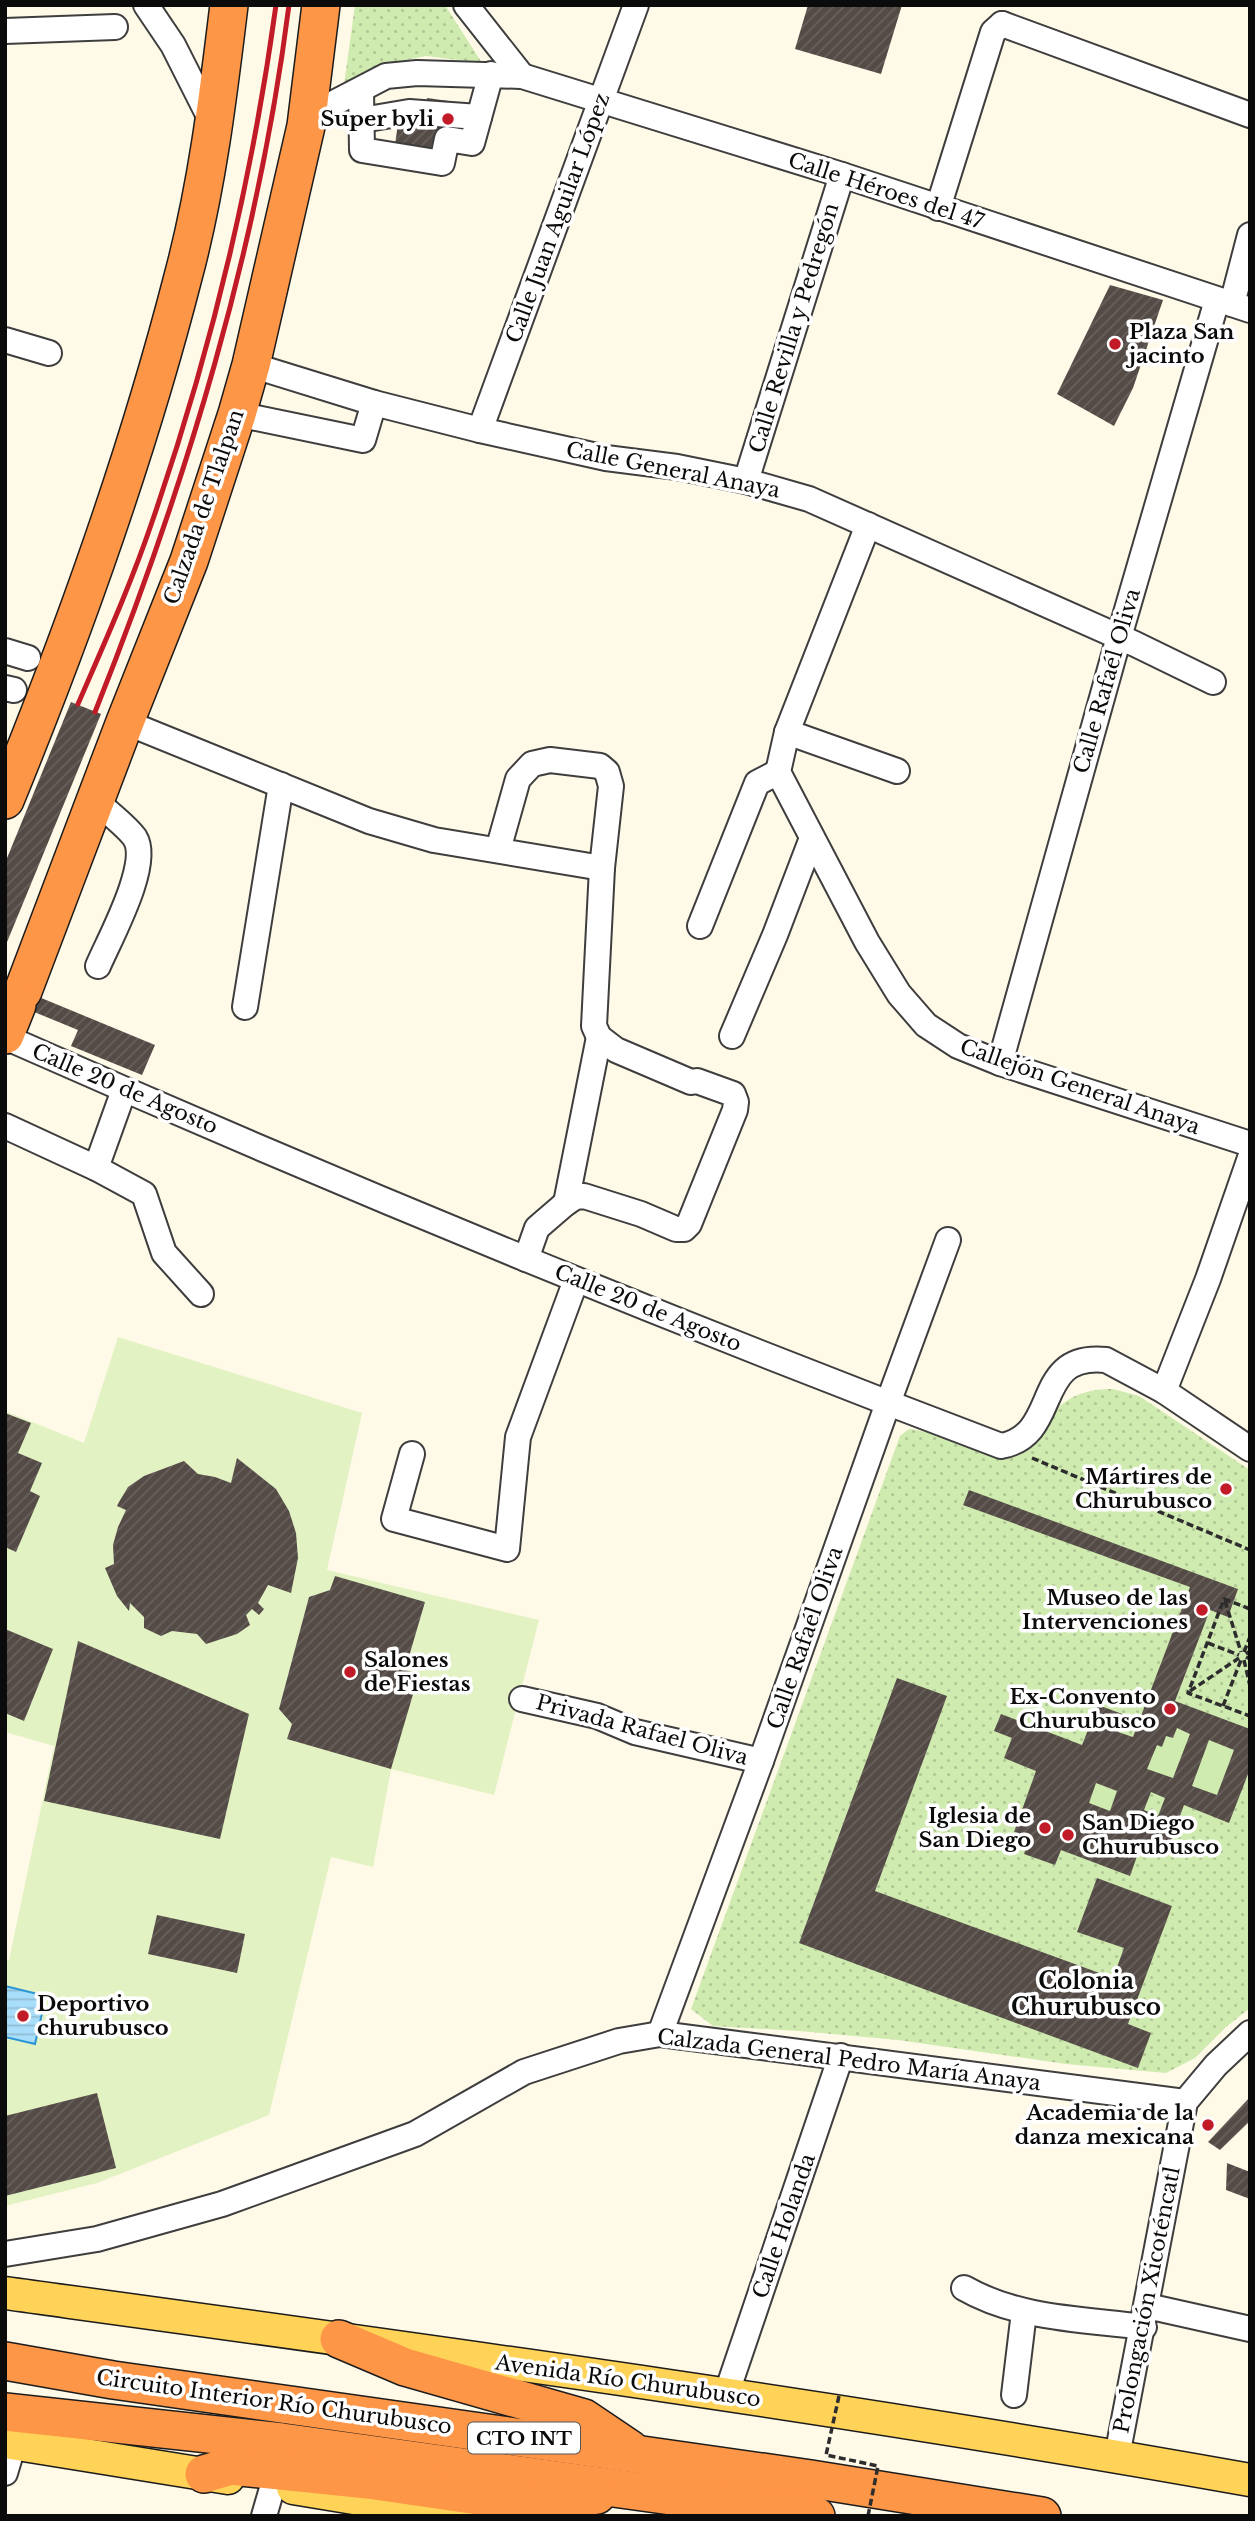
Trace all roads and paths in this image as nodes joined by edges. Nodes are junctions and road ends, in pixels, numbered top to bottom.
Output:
1 (146, 5) edge
2 (229, 5) edge
3 (321, 5) edge
4 (466, 5) edge
5 (636, 5) edge
6 (1003, 15) edge
7 (115, 27) dead end
8 (5, 31) edge
9 (414, 73) junction
10 (491, 74) junction
11 (522, 76) junction
12 (361, 90) junction
13 (601, 101) junction
14 (409, 112) junction
15 (1250, 115) edge
16 (479, 117) junction
17 (362, 120) junction
18 (306, 126) junction
19 (214, 127) junction
20 (842, 175) junction
21 (938, 208) junction
22 (1250, 235) edge
23 (1233, 305) edge
24 (5, 340) edge
25 (49, 354) dead end
26 (251, 365) junction
27 (374, 403) junction
28 (237, 414) junction
29 (480, 430) junction
30 (746, 481) junction
31 (868, 525) junction
32 (1119, 637) junction
33 (1213, 682) dead end
34 (125, 722) junction
35 (787, 732) junction
36 (897, 771) dead end
37 (778, 772) junction
38 (281, 785) junction
39 (5, 800) edge
40 (95, 800) junction
41 (812, 838) junction
42 (498, 850) junction
43 (602, 868) junction
44 (700, 926) dead end
45 (98, 966) dead end
46 (245, 1007) dead end
47 (13, 1017) edge
48 (732, 1036) dead end
49 (599, 1037) junction
50 (1000, 1063) junction
51 (124, 1090) junction
52 (5, 1126) edge
53 (1249, 1158) edge
54 (96, 1168) junction
55 (566, 1203) junction
56 (948, 1240) dead end
57 (526, 1259) junction
58 (576, 1280) junction
59 (201, 1294) dead end
60 (1164, 1391) junction
61 (888, 1403) junction
62 (1001, 1446) junction
63 (1250, 1449) edge
64 (412, 1454) dead end
65 (1250, 1550) edge
66 (1224, 1599) junction
67 (1250, 1609) edge
68 (1250, 1637) edge
69 (1208, 1643) junction
70 (1244, 1656) edge
71 (1250, 1686) edge
72 (1188, 1693) junction
73 (522, 1699) dead end
74 (1223, 1706) junction
75 (1250, 1716) edge
76 (761, 1761) junction
77 (1250, 2033) edge
78 (660, 2035) junction
79 (841, 2056) junction
80 (1185, 2102) junction
81 (5, 2254) edge
82 (964, 2288) dead end
83 (5, 2294) edge
84 (1024, 2312) junction
85 (1146, 2317) junction
86 (1250, 2329) edge
87 (339, 2339) junction
88 (5, 2361) edge
89 (726, 2395) junction
90 (1014, 2395) dead end
91 (839, 2396) dead end
92 (7, 2442) edge
93 (636, 2454) junction
94 (1117, 2456) junction
95 (204, 2474) junction
96 (1250, 2480) edge
97 (273, 2485) junction
98 (629, 2489) junction
99 (264, 2516) edge
100 (463, 2516) edge
101 (816, 2516) edge
102 (868, 2516) edge
103 (1042, 2516) edge

1 - 19 street
2 - 19 highway
3 - 18 highway, Calzada de Tlalpan
4 - 11 street
5 - 13 street, Calle Juan Aguilar López
6 - 15 street
6 - 21 street
7 - 8 street
9 - 10 street, Calle Héroes del 47
9 - 12 street, Calle Héroes del 47
9 - 14 street
10 - 11 street, Calle Héroes del 47
10 - 16 street
11 - 13 street, Calle Héroes del 47
12 - 17 street
12 - 18 street, Calle Héroes del 47
13 - 20 street, Calle Héroes del 47
13 - 29 street, Calle Juan Aguilar López
14 - 16 street
14 - 17 street
16 - 17 street
18 - 26 highway, Calzada de Tlalpan
19 - 39 highway
20 - 21 street, Calle Héroes del 47
20 - 30 street, Calle Revilla y Pedregón
21 - 23 street, Calle Héroes del 47
22 - 23 street, Calle Rafaél Oliva
23 - 32 street, Calle Rafaél Oliva
24 - 25 street
26 - 27 street, Calle General Anaya
26 - 28 highway, Calzada de Tlalpan
27 - 28 street
27 - 29 street, Calle General Anaya
28 - 34 highway, Calzada de Tlalpan
29 - 30 street, Calle General Anaya
30 - 31 street, Calle General Anaya
31 - 32 street, Calle General Anaya
31 - 35 street
32 - 33 street, Calle General Anaya
32 - 50 street, Calle Rafaél Oliva
34 - 38 street
34 - 40 highway, Calzada de Tlalpan
35 - 36 street
35 - 37 street
37 - 41 street, Callejón General Anaya
37 - 44 street
38 - 42 street
38 - 46 street
40 - 45 street
40 - 47 highway, Calzada de Tlalpan
41 - 48 street
41 - 50 street, Callejón General Anaya
42 - 43 street
42 - 43 street
43 - 49 street
47 - 51 street, Calle 20 de Agosto
49 - 55 street
49 - 55 street
50 - 53 street, Callejón General Anaya
51 - 54 street
51 - 57 street, Calle 20 de Agosto
52 - 54 street
53 - 60 street
54 - 59 street
55 - 57 street
56 - 61 street, Calle Rafaél Oliva
57 - 58 street, Calle 20 de Agosto
58 - 61 street, Calle 20 de Agosto
58 - 64 street
60 - 62 street
60 - 63 street
61 - 62 street, Calle 20 de Agosto
61 - 76 street, Calle Rafaél Oliva
62 - 65 path
66 - 67 path
66 - 69 path
66 - 70 path
68 - 70 path
69 - 70 path
69 - 72 path
70 - 71 path
70 - 72 path
70 - 74 path
72 - 74 path
73 - 76 street, Privada Rafael Oliva
74 - 75 path
76 - 78 street, Calle Rafaél Oliva
77 - 80 street
78 - 79 street, Calzada General Pedro María Anaya
78 - 81 street, Calzada General Pedro María Anaya
79 - 80 street, Calzada General Pedro María Anaya
79 - 89 street, Calle Holanda
80 - 85 street, Prolongación Xicoténcatl
82 - 84 street
83 - 87 main road, Avenida Río Churubusco
84 - 85 street
84 - 90 street
85 - 86 street
85 - 94 street, Prolongación Xicoténcatl
87 - 89 main road, Avenida Río Churubusco
87 - 93 highway
88 - 93 highway, Circuito Interior Río Churubusco / CTO INT
89 - 94 main road, Avenida Río Churubusco
91 - 102 path, bridge
92 - 95 main road, CTO INT
92 - 98 highway, Circuito Interior Río Churubusco / CTO INT
93 - 103 highway, Circuito Interior Río Churubusco / CTO INT
94 - 96 main road, Avenida Río Churubusco
95 - 97 main road, CTO INT
95 - 98 highway
97 - 99 street
97 - 100 main road, CTO INT
98 - 101 highway, Circuito Interior Río Churubusco / CTO INT

